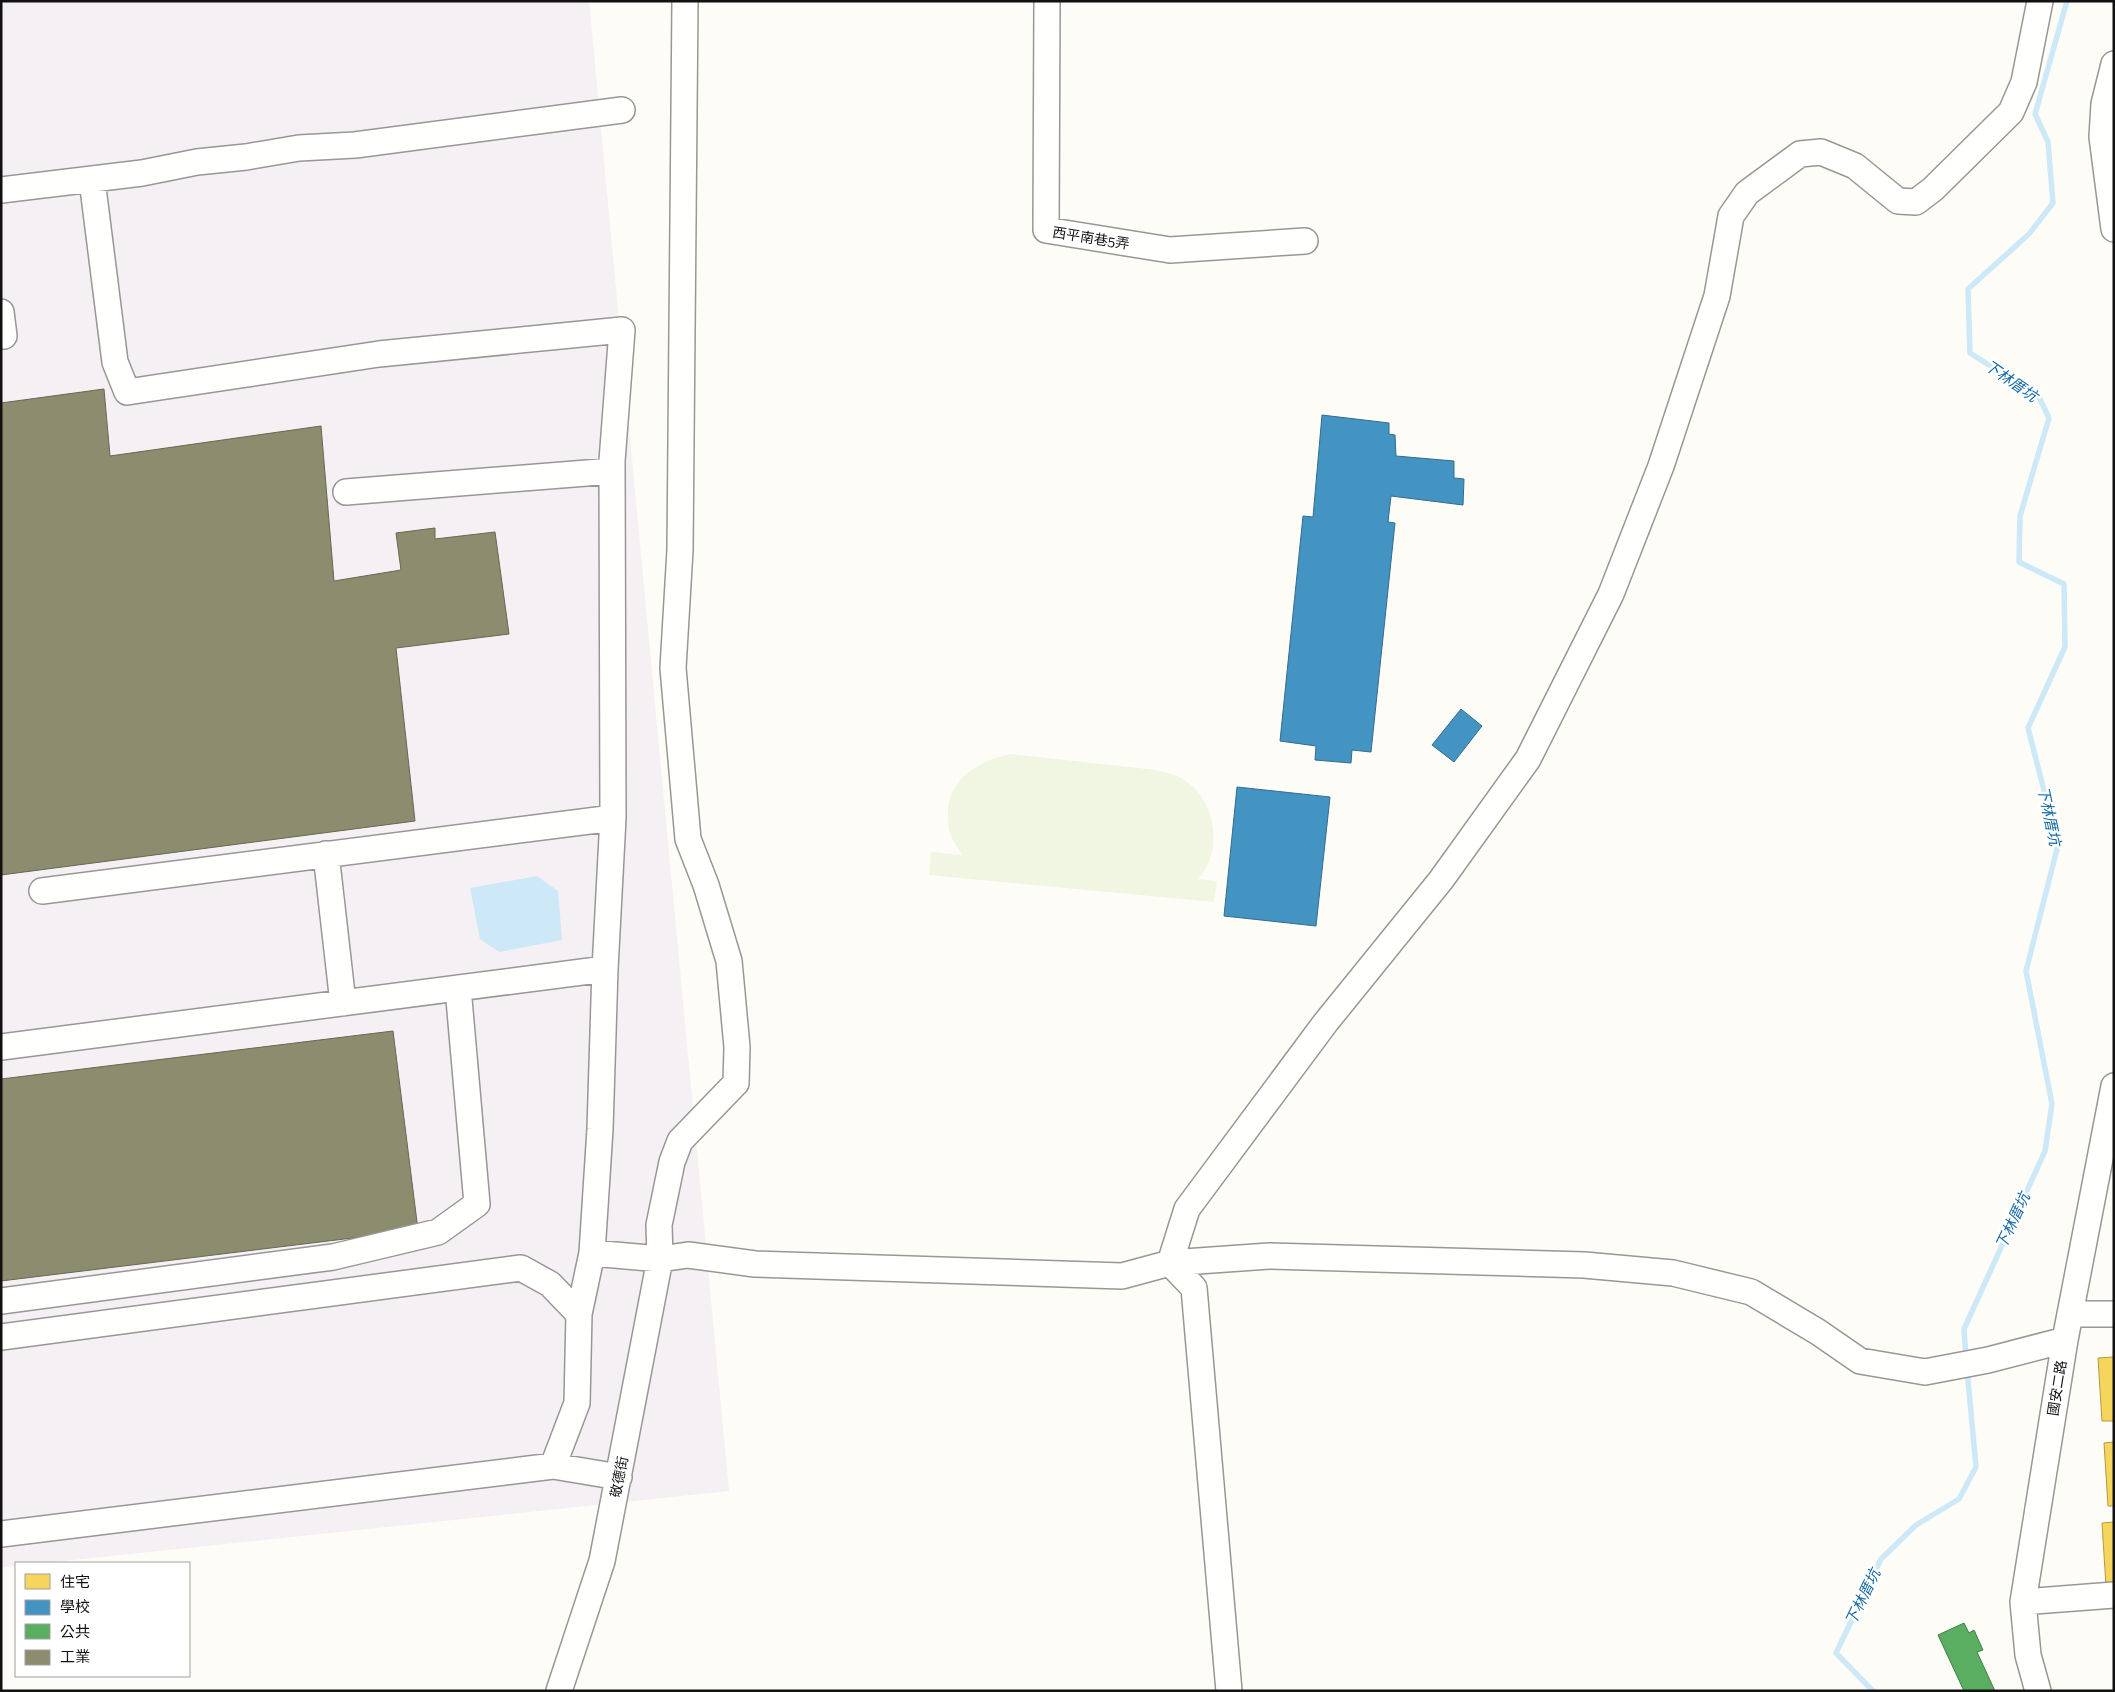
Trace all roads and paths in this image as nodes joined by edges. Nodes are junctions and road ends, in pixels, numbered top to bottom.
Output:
1 (685, 1) edge
2 (1047, 1) edge
3 (2040, 1) edge
4 (2114, 64) edge
5 (622, 110) dead end
6 (92, 180) junction
7 (1, 190) edge
8 (2114, 229) edge
9 (1305, 241) dead end
10 (612, 471) junction
11 (346, 492) dead end
12 (613, 818) junction
13 (326, 854) junction
14 (42, 891) dead end
15 (605, 969) junction
16 (458, 988) junction
17 (343, 1003) junction
18 (1, 1047) edge
19 (2113, 1092) edge
20 (592, 1253) junction
21 (660, 1259) junction
22 (1170, 1263) junction
23 (1, 1301) edge
24 (579, 1314) junction
25 (2070, 1314) junction
26 (2114, 1314) edge
27 (1, 1337) edge
28 (2065, 1340) junction
29 (553, 1466) junction
30 (619, 1477) junction
31 (1, 1534) edge
32 (2114, 1595) edge
33 (2023, 1602) junction
34 (559, 1691) edge
35 (1229, 1691) edge
36 (2038, 1691) edge

1 - 21 street, 敬德街
2 - 9 street, 西平南巷5弄
3 - 22 street
4 - 8 street
5 - 6 street
6 - 7 street
6 - 10 street
10 - 11 street
10 - 12 street
12 - 13 street
12 - 15 street
13 - 14 street
13 - 17 street
15 - 16 street
15 - 20 street
16 - 17 street
16 - 23 street
17 - 18 street
19 - 25 street, 國安二路
20 - 21 street
20 - 24 street
21 - 22 street
21 - 30 street, 敬德街
22 - 28 street
22 - 35 street
24 - 27 street
24 - 29 street
25 - 26 street
25 - 28 street, 國安二路
28 - 33 street, 國安二路
29 - 30 street
29 - 31 street
30 - 34 street, 敬德街
32 - 33 street
33 - 36 street, 國安二路

